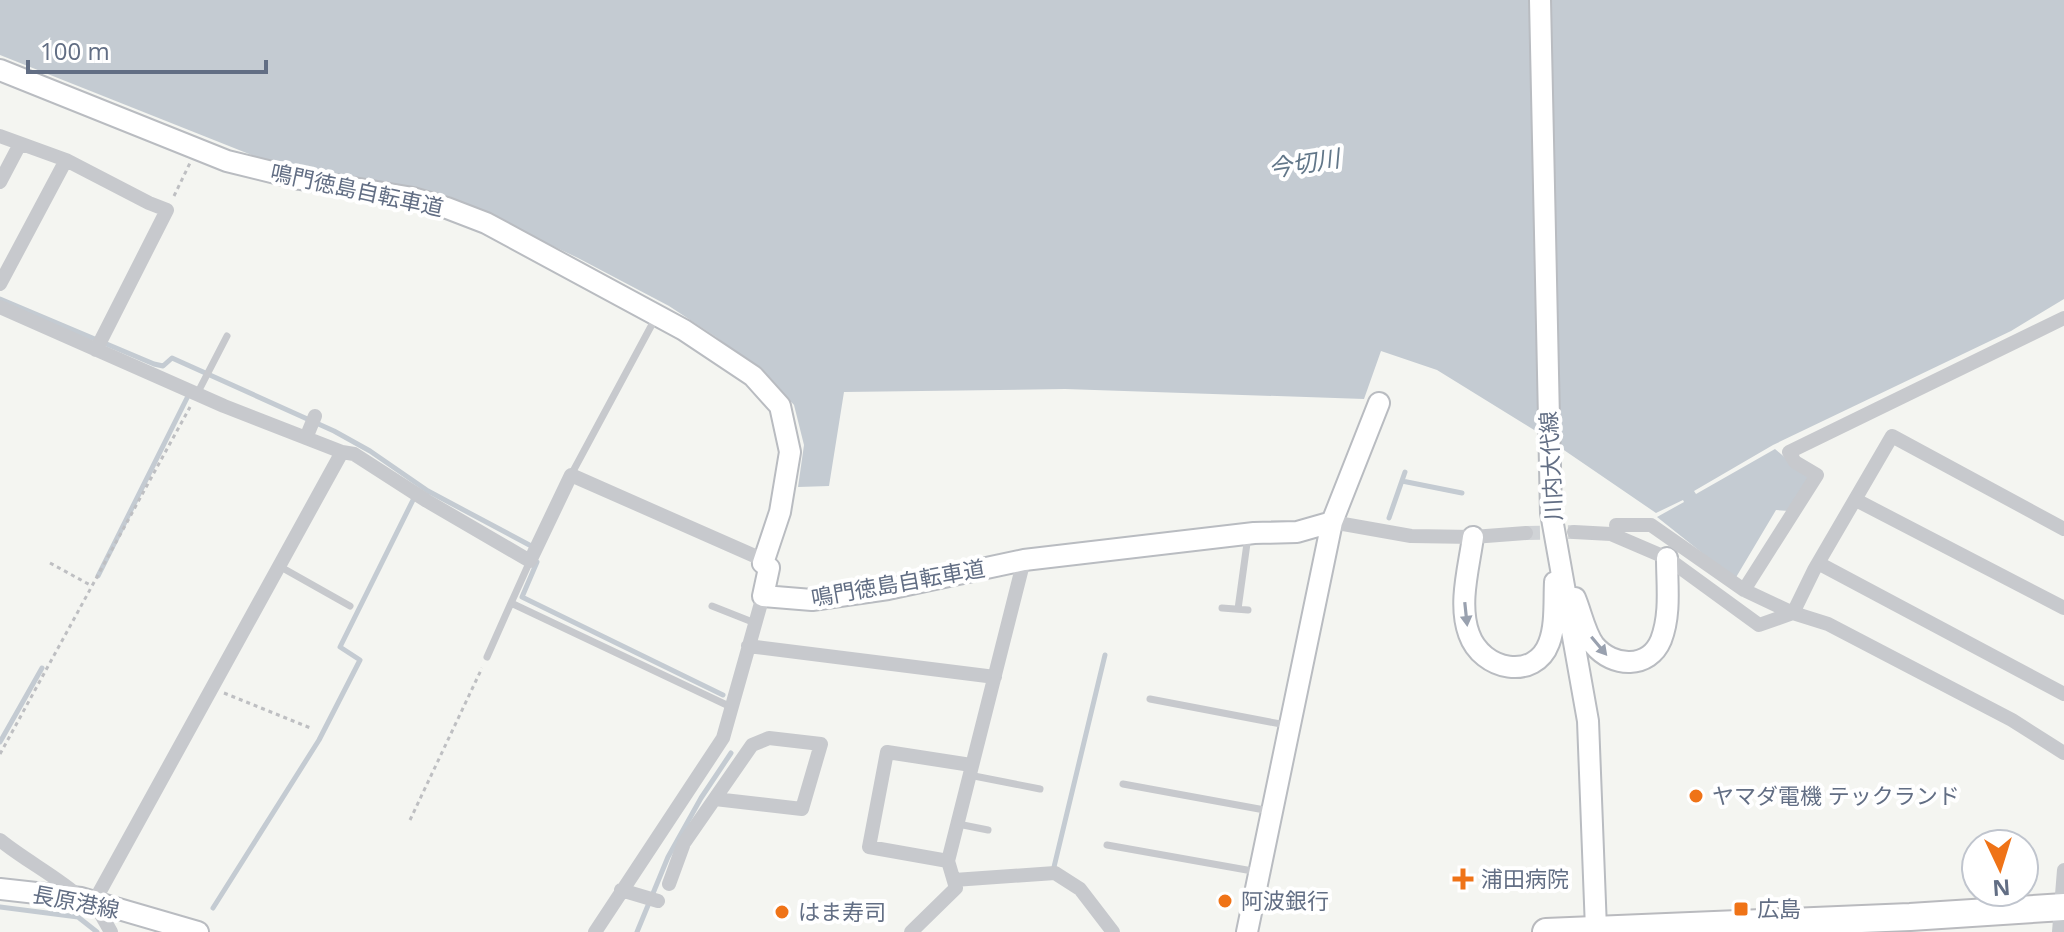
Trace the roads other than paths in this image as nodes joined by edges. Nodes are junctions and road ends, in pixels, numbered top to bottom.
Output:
1 (1540, 0) edge
2 (0, 70) edge
3 (0, 136) edge
4 (20, 144) junction
5 (66, 160) junction
6 (0, 182) edge
7 (0, 284) edge
8 (0, 307) edge
9 (657, 315) junction
10 (2064, 318) edge
11 (227, 336) dead end
12 (96, 350) junction
13 (197, 395) junction
14 (1379, 403) dead end
15 (315, 416) dead end
16 (306, 438) junction
17 (352, 449) junction
18 (571, 475) junction
19 (1856, 500) junction
20 (1332, 522) junction
21 (1616, 525) dead end
22 (2064, 529) edge
23 (1574, 532) tunnel mouth
24 (1526, 533) tunnel mouth
25 (1248, 534) junction
26 (1473, 537) junction
27 (1556, 550) junction
28 (1667, 558) junction
29 (1024, 560) junction
30 (530, 561) junction
31 (763, 563) junction
32 (1818, 563) junction
33 (279, 566) junction
34 (1744, 590) junction
35 (763, 596) junction
36 (511, 603) junction
37 (350, 606) dead end
38 (712, 606) dead end
39 (1222, 608) dead end
40 (2064, 608) edge
41 (1238, 609) junction
42 (1248, 610) dead end
43 (1793, 613) junction
44 (755, 623) junction
45 (748, 646) junction
46 (487, 657) road end
47 (995, 677) junction
48 (2064, 694) edge
49 (1150, 699) dead end
50 (731, 707) junction
51 (1290, 725) junction
52 (2064, 753) edge
53 (970, 770) junction
54 (1123, 784) dead end
55 (1040, 789) dead end
56 (715, 799) junction
57 (1272, 812) junction
58 (957, 824) junction
59 (988, 830) dead end
60 (660, 834) junction
61 (0, 840) edge
62 (684, 843) junction
63 (1107, 845) dead end
64 (948, 861) junction
65 (2064, 870) edge
66 (1260, 872) junction
67 (954, 880) junction
68 (669, 884) dead end
69 (0, 889) edge
70 (621, 890) junction
71 (88, 900) junction
72 (658, 901) dead end
73 (2061, 916) edge
74 (1910, 924) edge
75 (1870, 925) edge
76 (1610, 930) edge
77 (108, 931) edge
78 (198, 932) edge
79 (595, 932) edge
80 (911, 932) edge
81 (1113, 932) edge
82 (1247, 932) edge
83 (1546, 932) edge

1 - 27 main road, 川内大代線
2 - 9 main road, 鳴門徳島自転車道
3 - 4 street
4 - 5 street
4 - 6 street
5 - 7 street
5 - 12 street
8 - 12 street
9 - 18 lane
9 - 31 main road, 鳴門徳島自転車道
10 - 34 street
11 - 13 lane
12 - 13 street
13 - 16 street
14 - 20 main road
15 - 16 street
16 - 17 street
17 - 30 street
17 - 33 street
18 - 30 street
18 - 31 street
19 - 22 street
19 - 32 street
19 - 40 street
20 - 25 main road, 鳴門徳島自転車道
20 - 26 street
20 - 51 main road
21 - 34 street
23 - 28 street
24 - 26 street
25 - 29 main road, 鳴門徳島自転車道
25 - 41 lane
26 -> 27 main road
27 -> 28 main road
27 - 76 main road, 川内大代線
28 - 43 street
29 - 35 main road, 鳴門徳島自転車道
29 - 47 street
30 - 36 lane
31 - 35 main road, 鳴門徳島自転車道
32 - 43 street
32 - 48 street
33 - 37 lane
33 - 71 street
34 - 43 street
35 - 44 street
36 - 46 lane
36 - 50 lane
38 - 44 lane
39 - 41 lane
41 - 42 lane
43 - 52 street
44 - 45 street
45 - 47 street
45 - 50 street
47 - 53 street
49 - 51 lane
50 - 60 street
51 - 57 main road
53 - 55 lane
53 - 58 street
53 - 64 street
54 - 57 lane
56 - 56 street
56 - 62 street
57 - 66 main road
58 - 59 lane
58 - 64 street
60 - 62 street
60 - 70 street
61 - 71 street
62 - 68 street
63 - 66 lane
64 - 67 street
65 - 73 street
66 - 82 main road
67 - 80 street
67 - 81 street
69 - 71 main road, 長原港線
70 - 72 street
70 - 79 street
71 - 77 street
71 - 78 main road, 長原港線
73 - 74 highway
74 - 75 highway
75 - 76 highway
76 - 83 highway

